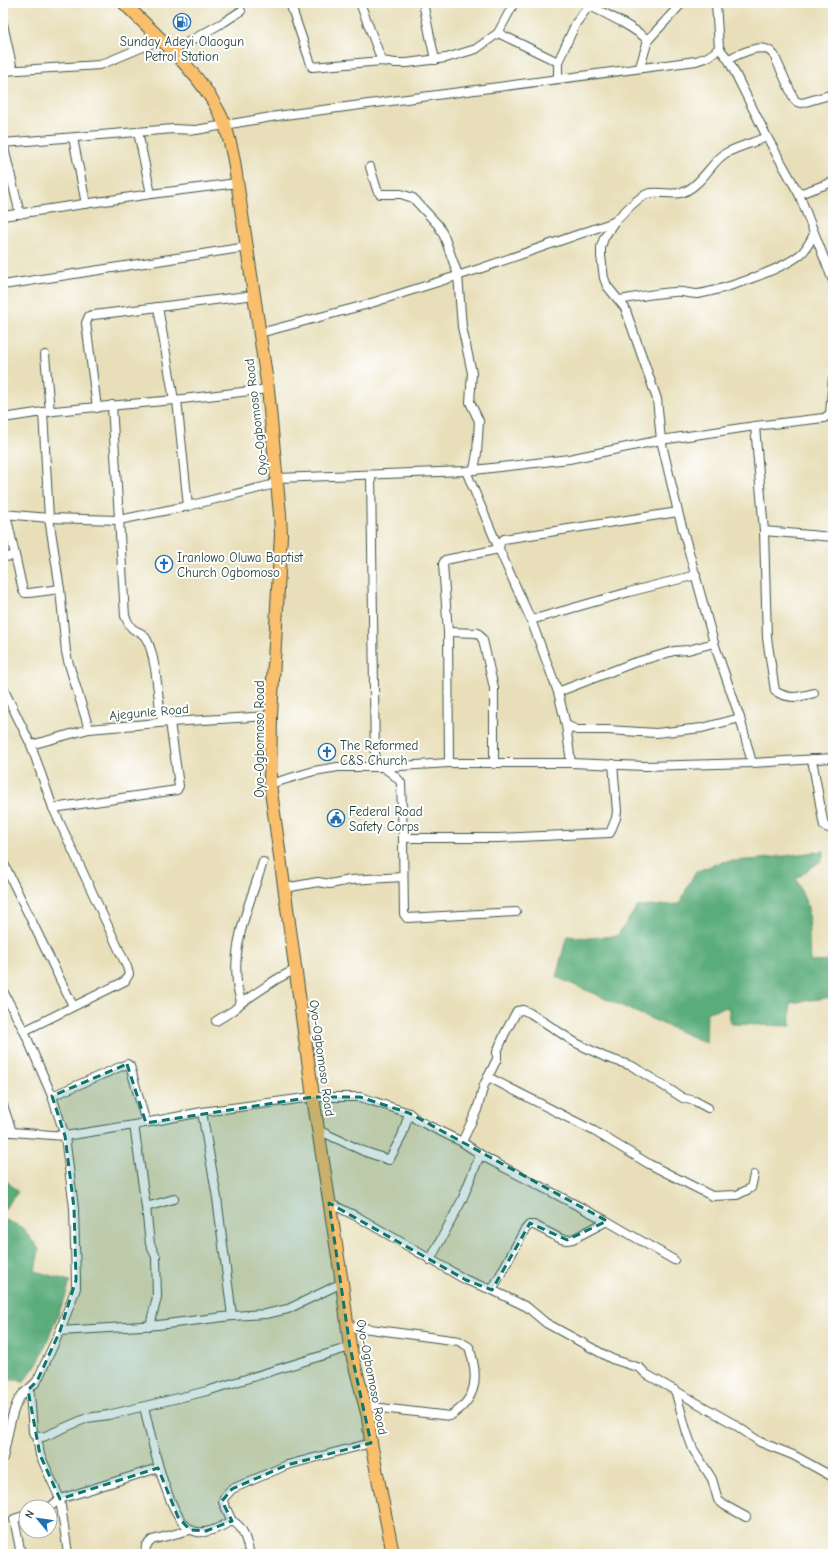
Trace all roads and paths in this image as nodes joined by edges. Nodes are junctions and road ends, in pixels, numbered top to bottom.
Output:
1 (124, 3) edge
2 (290, 3) edge
3 (360, 3) edge
4 (514, 3) edge
5 (682, 3) edge
6 (716, 3) edge
7 (426, 4) edge
8 (590, 4) edge
9 (241, 11) dead end
10 (3, 24) edge
11 (498, 33) junction
12 (160, 40) junction
13 (648, 40) junction
14 (718, 48) junction
15 (172, 51) junction
16 (728, 59) junction
17 (435, 60) junction
18 (382, 61) junction
19 (558, 62) junction
20 (640, 67) junction
21 (13, 70) junction
22 (3, 71) edge
23 (558, 79) junction
24 (833, 94) edge
25 (224, 125) junction
26 (138, 132) junction
27 (767, 137) junction
28 (73, 138) junction
29 (3, 143) edge
30 (370, 167) dead end
31 (833, 182) edge
32 (237, 184) junction
33 (151, 194) junction
34 (799, 194) junction
35 (86, 204) junction
36 (20, 214) junction
37 (3, 216) edge
38 (614, 222) junction
39 (814, 234) junction
40 (247, 247) junction
41 (458, 275) junction
42 (833, 281) edge
43 (3, 285) edge
44 (255, 295) junction
45 (619, 300) junction
46 (158, 307) junction
47 (260, 333) junction
48 (45, 355) dead end
49 (833, 378) edge
50 (268, 389) junction
51 (174, 400) junction
52 (112, 405) junction
53 (97, 408) junction
54 (47, 412) junction
55 (3, 418) edge
56 (755, 426) junction
57 (662, 440) junction
58 (470, 470) junction
59 (371, 475) junction
60 (277, 478) junction
61 (188, 506) junction
62 (678, 512) junction
63 (4, 514) edge
64 (49, 518) junction
65 (118, 520) junction
66 (764, 531) junction
67 (833, 537) edge
68 (499, 549) junction
69 (15, 556) junction
70 (3, 557) edge
71 (696, 575) junction
72 (60, 589) junction
73 (531, 620) junction
74 (448, 632) junction
75 (714, 643) junction
76 (4, 692) edge
77 (558, 692) junction
78 (814, 693) dead end
79 (271, 716) junction
80 (740, 718) junction
81 (170, 722) junction
82 (566, 725) junction
83 (89, 729) junction
84 (31, 745) junction
85 (833, 758) edge
86 (812, 759) junction
87 (449, 763) junction
88 (572, 763) junction
89 (752, 763) junction
90 (494, 764) junction
91 (613, 764) junction
92 (384, 767) junction
93 (270, 784) junction
94 (53, 808) junction
95 (833, 830) edge
96 (403, 838) junction
97 (3, 862) edge
98 (262, 862) dead end
99 (403, 877) junction
100 (285, 888) junction
101 (516, 912) dead end
102 (296, 970) junction
103 (3, 991) edge
104 (241, 1003) junction
105 (73, 1006) junction
106 (216, 1021) dead end
107 (24, 1031) junction
108 (488, 1077) junction
109 (52, 1096) junction
110 (313, 1097) junction
111 (3, 1105) edge
112 (708, 1108) dead end
113 (202, 1112) junction
114 (409, 1113) junction
115 (146, 1122) junction
116 (134, 1125) junction
117 (3, 1130) edge
118 (318, 1130) junction
119 (12, 1132) junction
120 (65, 1136) junction
121 (462, 1142) junction
122 (486, 1158) junction
123 (754, 1175) dead end
124 (174, 1199) dead end
125 (329, 1203) junction
126 (146, 1207) junction
127 (606, 1221) junction
128 (430, 1260) junction
129 (674, 1260) dead end
130 (342, 1283) junction
131 (492, 1290) junction
132 (232, 1316) junction
133 (150, 1326) junction
134 (348, 1326) junction
135 (60, 1331) junction
136 (350, 1347) junction
137 (28, 1390) junction
138 (675, 1390) junction
139 (364, 1406) junction
140 (144, 1407) junction
141 (38, 1436) junction
142 (371, 1443) junction
143 (3, 1458) edge
144 (158, 1468) junction
145 (833, 1477) edge
146 (60, 1499) junction
147 (746, 1517) dead end
148 (18, 1518) edge
149 (232, 1521) junction
150 (190, 1530) junction
151 (18, 1539) edge
152 (18, 1539) edge
153 (21, 1554) edge
154 (68, 1554) edge
155 (145, 1554) edge
156 (250, 1554) edge
157 (393, 1554) edge

1 - 12 highway, Oyo-Ogbomoso Road
2 - 18 street
3 - 18 street
4 - 11 street
5 - 13 street
6 - 14 street
7 - 17 street
8 - 13 street
8 - 19 street
9 - 15 street
10 - 21 street
11 - 17 street
11 - 19 street
12 - 15 highway, Oyo-Ogbomoso Road
12 - 21 street
13 - 20 street
14 - 16 street
14 - 20 street
15 - 25 highway, Oyo-Ogbomoso Road
16 - 24 street
16 - 27 street
17 - 18 street
19 - 23 street
20 - 23 street
21 - 22 street
23 - 25 street
25 - 26 street
25 - 32 highway, Oyo-Ogbomoso Road
26 - 28 street
26 - 33 street
27 - 34 street
27 - 38 street
28 - 29 street
28 - 35 street
29 - 36 street
30 - 41 street
31 - 34 street
32 - 33 street
32 - 40 highway, Oyo-Ogbomoso Road
33 - 35 street
34 - 39 street
35 - 36 street
36 - 37 street
38 - 41 street
38 - 45 street
39 - 42 street
39 - 45 street
40 - 43 street
40 - 44 highway, Oyo-Ogbomoso Road
41 - 47 street
41 - 58 street
44 - 46 street
44 - 47 highway, Oyo-Ogbomoso Road
45 - 57 street
46 - 51 street
46 - 53 street
47 - 50 highway, Oyo-Ogbomoso Road
48 - 54 street
49 - 56 street
50 - 51 street
50 - 60 highway, Oyo-Ogbomoso Road
51 - 52 street
51 - 61 street
52 - 53 street
52 - 65 street
53 - 54 street
54 - 55 street
54 - 64 street
56 - 57 street
56 - 66 street
57 - 58 street
57 - 62 street
58 - 59 street
58 - 68 street
59 - 60 street
59 - 92 street
60 - 61 street
60 - 79 highway, Oyo-Ogbomoso Road
61 - 65 street
62 - 68 street
62 - 71 street
63 - 64 street
63 - 69 street
64 - 65 street
64 - 72 street
65 - 81 street
66 - 67 street
66 - 78 street
68 - 73 street
68 - 74 street
69 - 70 street
69 - 72 street
71 - 73 street
71 - 75 street
72 - 83 street
73 - 77 street
74 - 87 street
74 - 90 street
75 - 77 street
75 - 80 street
76 - 84 street
77 - 82 street
79 - 81 street, Ajegunle Road
79 - 93 highway, Oyo-Ogbomoso Road
80 - 82 street
80 - 89 street
81 - 83 street, Ajegunle Road
81 - 94 street
82 - 88 street
83 - 84 street, Ajegunle Road
84 - 94 street
85 - 86 street
86 - 89 street
86 - 95 street
87 - 90 street
87 - 92 street
88 - 90 street
88 - 91 street
89 - 91 street
91 - 96 street
92 - 93 street
92 - 96 street
93 - 100 highway, Oyo-Ogbomoso Road
94 - 105 street
96 - 99 street
97 - 105 street
98 - 104 street
99 - 100 street
99 - 101 street
100 - 102 highway, Oyo-Ogbomoso Road
102 - 104 street
102 - 110 highway, Oyo-Ogbomoso Road
103 - 107 street
104 - 106 street
105 - 107 street
107 - 109 street
108 - 112 street
108 - 121 street
108 - 123 street
109 - 115 street
109 - 120 street
110 - 113 street
110 - 114 street
110 - 118 highway, Oyo-Ogbomoso Road
111 - 119 street
113 - 115 street
113 - 132 street
114 - 118 street
114 - 121 street
115 - 116 street
116 - 120 street
116 - 126 street
117 - 119 street
118 - 125 highway, Oyo-Ogbomoso Road
119 - 120 street
120 - 135 street
121 - 122 street
122 - 127 street
122 - 128 street
124 - 126 street
125 - 128 street
125 - 130 highway, Oyo-Ogbomoso Road
126 - 133 street
127 - 129 street
127 - 131 street
128 - 131 street
130 - 132 street
130 - 134 highway, Oyo-Ogbomoso Road
131 - 138 street
132 - 133 street
133 - 135 street
134 - 136 highway, Oyo-Ogbomoso Road
134 - 139 street
135 - 137 street
136 - 139 highway, Oyo-Ogbomoso Road
136 - 140 street
137 - 141 street
137 - 143 street
138 - 145 street
138 - 147 street
139 - 142 highway, Oyo-Ogbomoso Road
140 - 141 street
140 - 144 street
141 - 146 street
142 - 149 street
142 - 157 highway, Oyo-Ogbomoso Road
144 - 146 street
144 - 150 street
146 - 154 street
148 - 152 street
149 - 150 street
149 - 156 street
150 - 155 street
151 - 153 street

